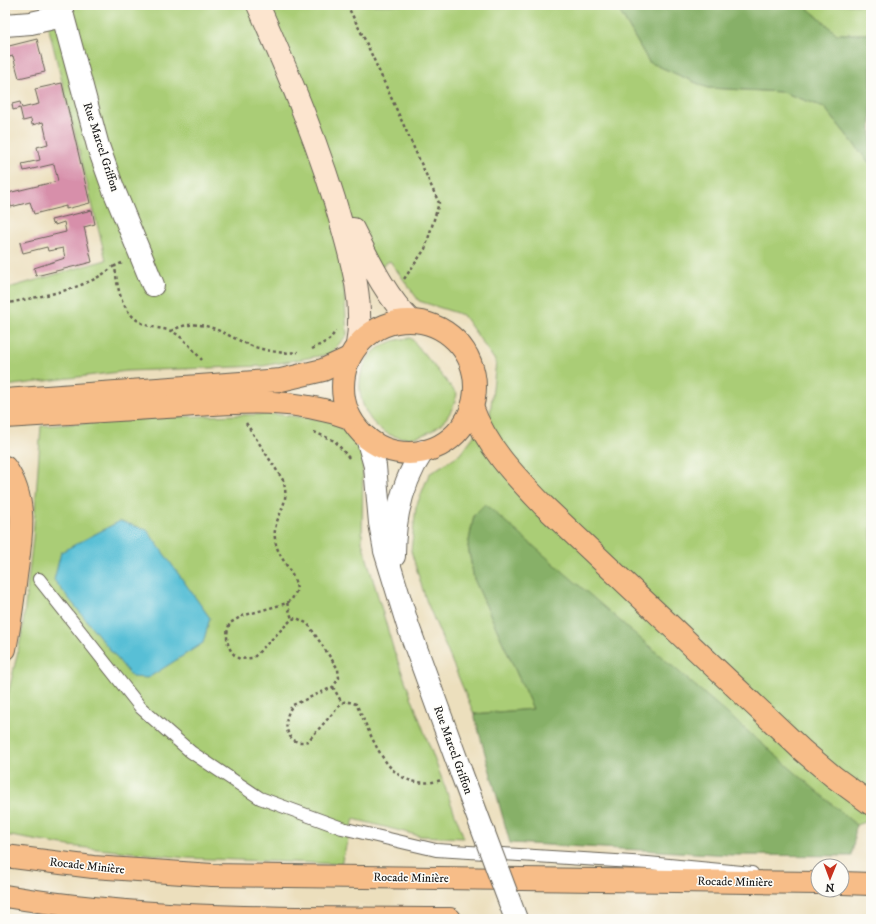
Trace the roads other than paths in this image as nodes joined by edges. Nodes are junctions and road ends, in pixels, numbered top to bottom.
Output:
1 (258, 5) edge
2 (61, 10) edge
3 (5, 25) edge
4 (332, 187) junction
5 (153, 285) dead end
6 (412, 321) junction
7 (353, 351) junction
8 (5, 400) edge
9 (472, 407) junction
10 (5, 417) edge
11 (350, 418) junction
12 (367, 438) junction
13 (424, 451) junction
14 (5, 467) edge
15 (40, 579) dead end
16 (394, 579) junction
17 (5, 649) edge
18 (871, 804) edge
19 (5, 856) edge
20 (810, 882) edge
21 (810, 883) edge
22 (850, 883) edge
23 (871, 884) edge
24 (5, 896) edge
25 (450, 919) edge
26 (516, 919) edge

1 - 4 main road
2 - 3 street
2 - 5 street, Rue Marcel Griffon
4 - 6 main road
4 - 7 main road
6 - 7 main road
6 - 9 main road
7 - 8 main road
7 - 11 main road
9 - 13 main road
9 - 18 main road
10 - 11 main road
11 - 12 main road
12 - 13 main road
12 - 16 street, Rue Marcel Griffon
13 - 16 street, Rue Marcel Griffon
14 - 17 main road
15 - 20 lane
16 - 26 street, Rue Marcel Griffon, bridge
19 - 21 main road, Rocade Minière
22 - 23 main road
24 - 25 main road

